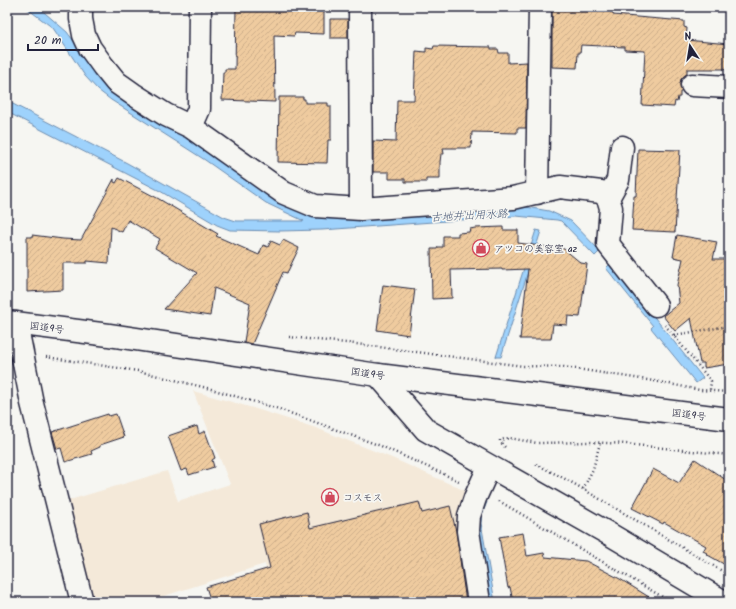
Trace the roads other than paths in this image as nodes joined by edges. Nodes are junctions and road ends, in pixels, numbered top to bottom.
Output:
1 (81, 7) edge
2 (200, 7) edge
3 (360, 7) edge
4 (540, 7) edge
5 (692, 85) dead end
6 (729, 87) edge
7 (191, 127) junction
8 (622, 147) dead end
9 (537, 193) junction
10 (608, 198) junction
11 (361, 209) junction
12 (656, 305) road end
13 (11, 322) edge
14 (378, 375) junction
15 (729, 418) edge
16 (489, 466) junction
17 (82, 602) edge
18 (479, 602) edge
19 (724, 602) edge

1 - 7 main road
2 - 7 main road
3 - 11 main road
4 - 9 main road
5 - 6 main road
7 - 11 main road
8 - 10 main road
9 - 10 main road
9 - 11 main road
10 - 12 main road
13 - 14 main road, 国道9号
13 - 17 main road
14 - 15 main road, 国道9号
14 - 16 main road
16 - 18 main road
16 - 19 main road

